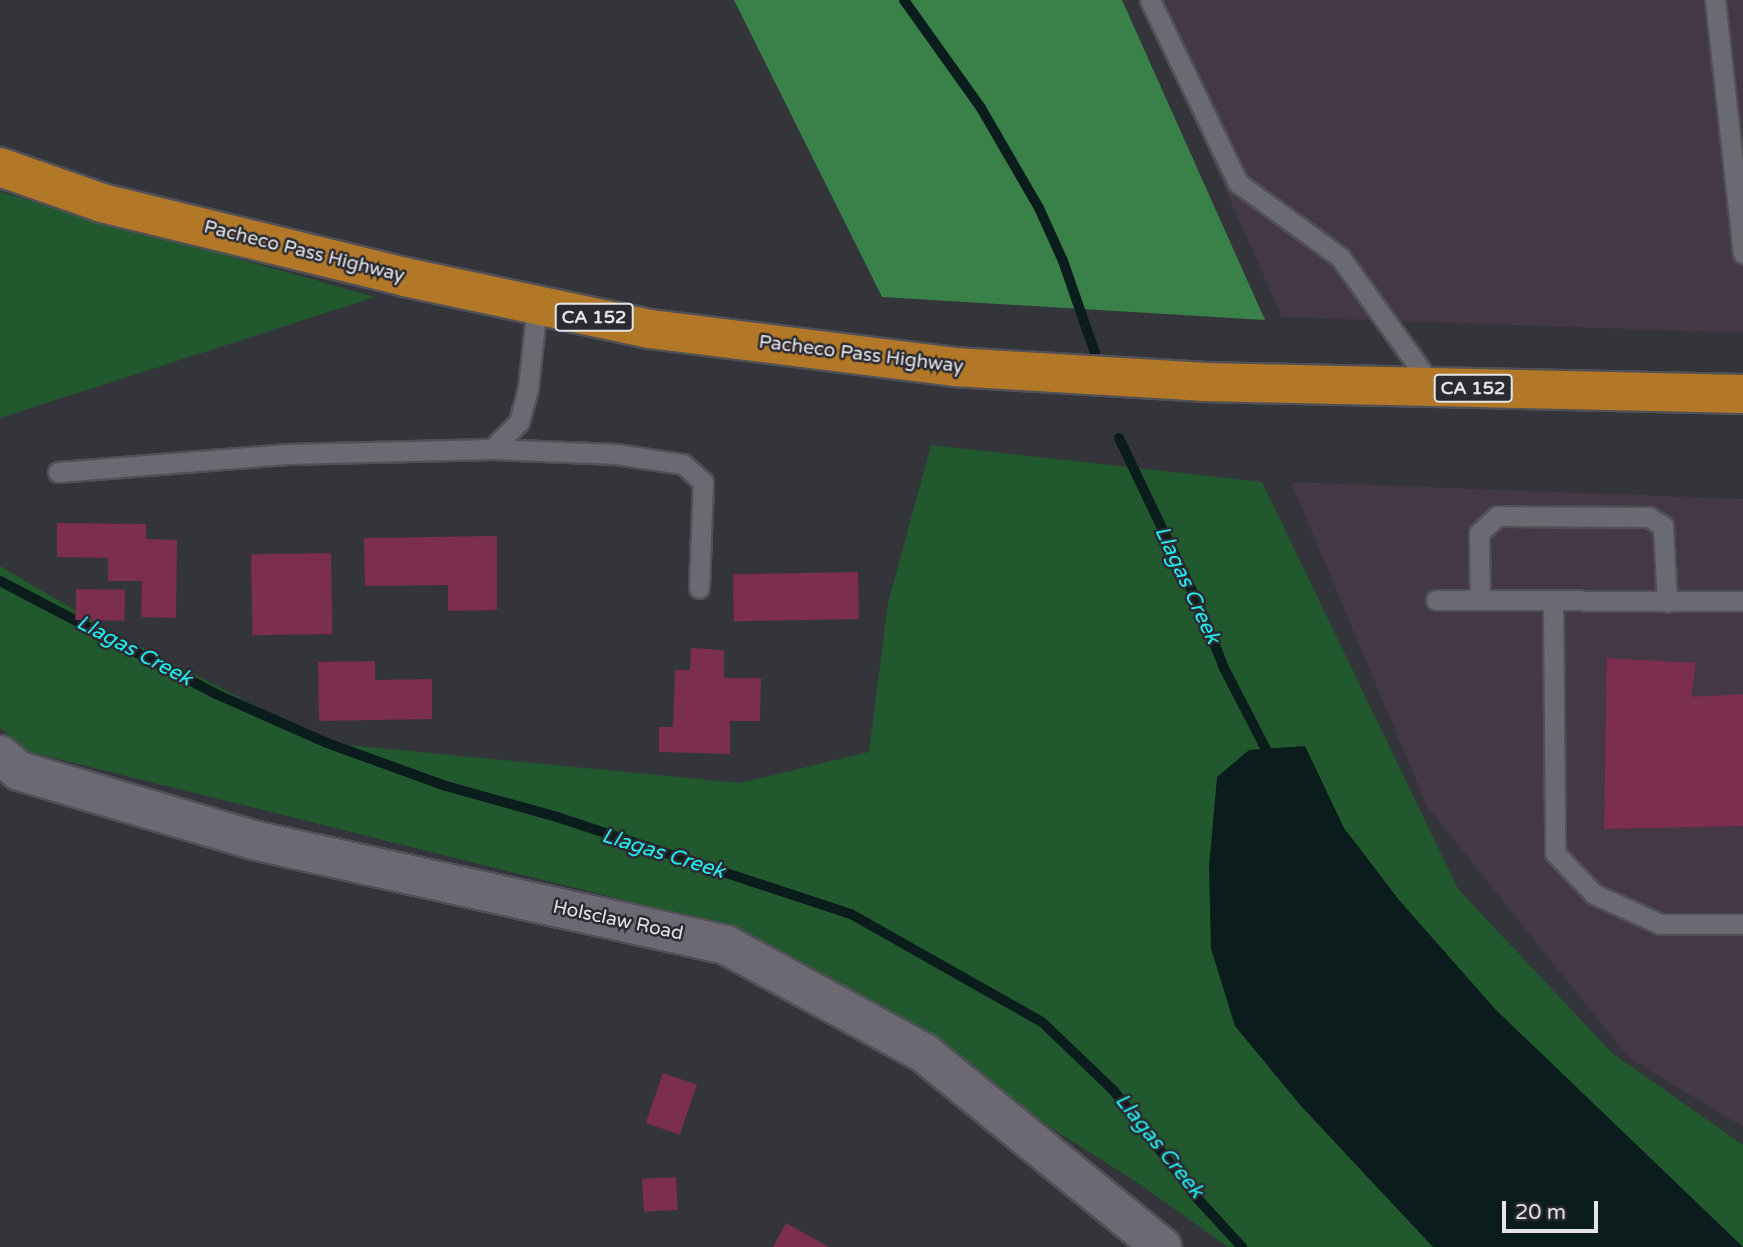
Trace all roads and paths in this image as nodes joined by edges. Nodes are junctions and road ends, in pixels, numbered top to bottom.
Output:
1 (1150, 0) edge
2 (1715, 0) edge
3 (0, 167) edge
4 (1743, 253) edge
5 (537, 305) junction
6 (1433, 387) junction
7 (1743, 394) edge
8 (492, 449) junction
9 (58, 472) dead end
10 (699, 588) dead end
11 (1436, 600) dead end
12 (1480, 600) junction
13 (1553, 601) junction
14 (1667, 601) junction
15 (1743, 601) edge
16 (0, 755) edge
17 (1743, 924) edge
18 (1162, 1247) edge

1 - 6 lane
2 - 4 lane
3 - 5 highway, Pacheco Pass Highway / CA 152
5 - 6 highway, Pacheco Pass Highway / CA 152
5 - 8 lane
6 - 7 highway, Pacheco Pass Highway / CA 152
8 - 9 lane
8 - 10 lane
11 - 12 lane
12 - 13 lane
12 - 14 lane
13 - 14 lane
13 - 17 lane
14 - 15 lane
16 - 18 street, Holsclaw Road

